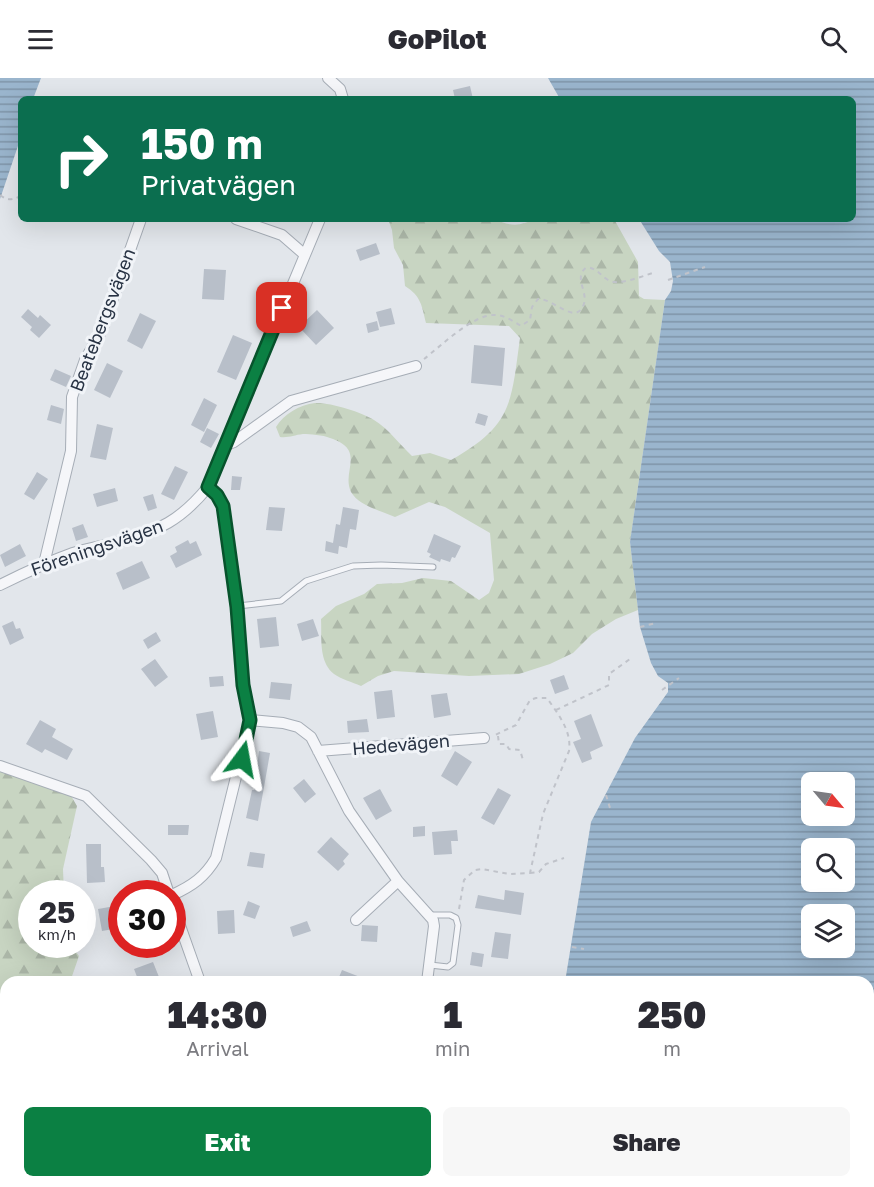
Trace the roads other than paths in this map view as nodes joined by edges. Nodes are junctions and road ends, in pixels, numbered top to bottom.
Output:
1 (328, 78) edge
2 (342, 96) edge
3 (140, 222) edge
4 (245, 222) edge
5 (319, 222) edge
6 (305, 255) junction
7 (416, 366) road end
8 (224, 446) junction
9 (208, 487) junction
10 (44, 564) junction
11 (433, 567) dead end
12 (0, 585) edge
13 (237, 607) junction
14 (250, 720) junction
15 (484, 738) road end
16 (318, 751) junction
17 (0, 766) edge
18 (165, 880) edge
19 (398, 881) junction
20 (186, 889) edge
21 (429, 915) junction
22 (356, 920) dead end
23 (186, 942) edge
24 (429, 965) junction
25 (198, 976) edge
26 (428, 976) edge

1 - 2 street
3 - 10 street, Beatebergsvägen
4 - 6 street
5 - 6 street
6 - 8 street
7 - 8 street
8 - 9 street
9 - 10 street, Föreningsvägen
9 - 13 street
10 - 12 street, Föreningsvägen
11 - 13 lane
13 - 14 street
14 - 16 street
14 - 20 street
15 - 16 street, Hedevägen
16 - 19 street
17 - 18 street
19 - 21 street
19 - 22 street
21 - 24 street
21 - 24 lane
23 - 25 street
24 - 26 street

